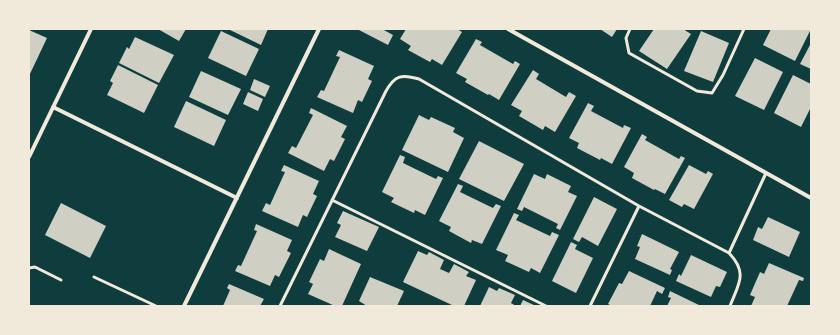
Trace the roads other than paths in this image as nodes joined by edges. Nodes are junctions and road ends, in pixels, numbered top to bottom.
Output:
1 (91, 29) edge
2 (319, 29) edge
3 (508, 29) edge
4 (630, 29) edge
5 (744, 29) edge
6 (53, 107) junction
7 (29, 157) edge
8 (766, 173) junction
9 (237, 198) junction
10 (811, 198) edge
11 (332, 200) junction
12 (639, 206) junction
13 (728, 253) junction
14 (29, 268) edge
15 (94, 277) dead end
16 (61, 280) dead end
17 (156, 306) edge
18 (184, 306) edge
19 (280, 306) edge
20 (546, 306) edge
21 (590, 306) edge
22 (730, 306) edge

1 - 6 street
2 - 9 street
3 - 8 street
4 - 5 lane
6 - 7 street
6 - 9 street
8 - 10 street
8 - 13 lane
9 - 18 street
11 - 12 lane
11 - 19 lane
11 - 20 lane
12 - 13 lane
12 - 21 lane
13 - 22 lane
14 - 16 lane
15 - 17 lane

